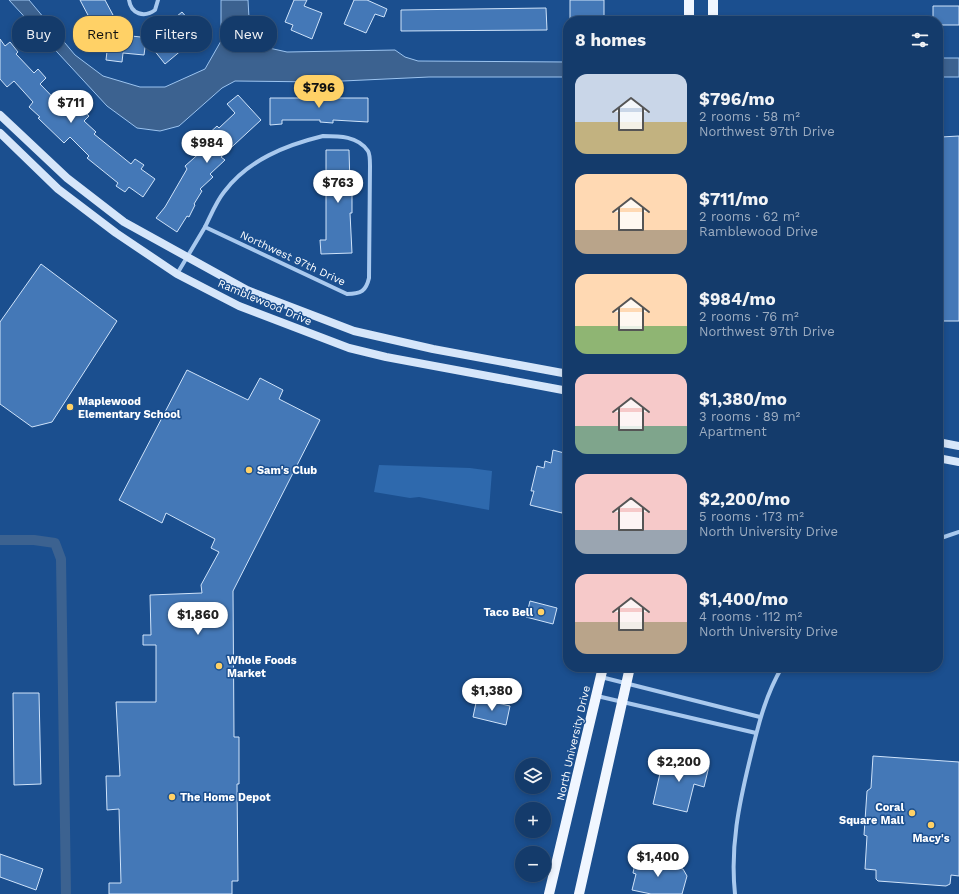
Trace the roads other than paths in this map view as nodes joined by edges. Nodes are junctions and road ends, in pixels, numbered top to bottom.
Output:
1 (129, 0) edge
2 (158, 0) edge
3 (688, 0) edge
4 (713, 0) edge
5 (689, 16) edge
6 (713, 16) edge
7 (0, 115) edge
8 (0, 133) edge
9 (205, 227) junction
10 (186, 258) junction
11 (177, 274) junction
12 (563, 373) edge
13 (563, 390) edge
14 (943, 443) edge
15 (959, 446) edge
16 (943, 459) edge
17 (959, 462) edge
18 (959, 532) edge
19 (943, 537) edge
20 (602, 672) edge
21 (629, 672) edge
22 (779, 672) edge
23 (627, 684) junction
24 (597, 696) junction
25 (622, 702) junction
26 (760, 717) junction
27 (756, 733) junction
28 (549, 894) edge
29 (579, 894) edge
30 (735, 894) edge

1 - 2 street
3 - 5 main road
4 - 6 main road
7 - 10 street, Ramblewood Drive
8 - 11 street, Ramblewood Drive
9 - 9 street, Northwest 97th Drive
9 - 10 street, Northwest 97th Drive
10 - 11 street, Northwest 97th Drive
10 - 12 street, Ramblewood Drive
11 - 13 street, Ramblewood Drive
14 - 15 street
16 - 17 street
18 - 19 street
20 - 23 street
20 - 24 main road, North University Drive
21 - 23 main road
22 - 26 street
23 - 25 main road
23 - 26 street
24 - 25 street
24 - 28 main road, North University Drive
25 - 27 street
25 - 29 main road
26 - 27 street
27 - 30 street

